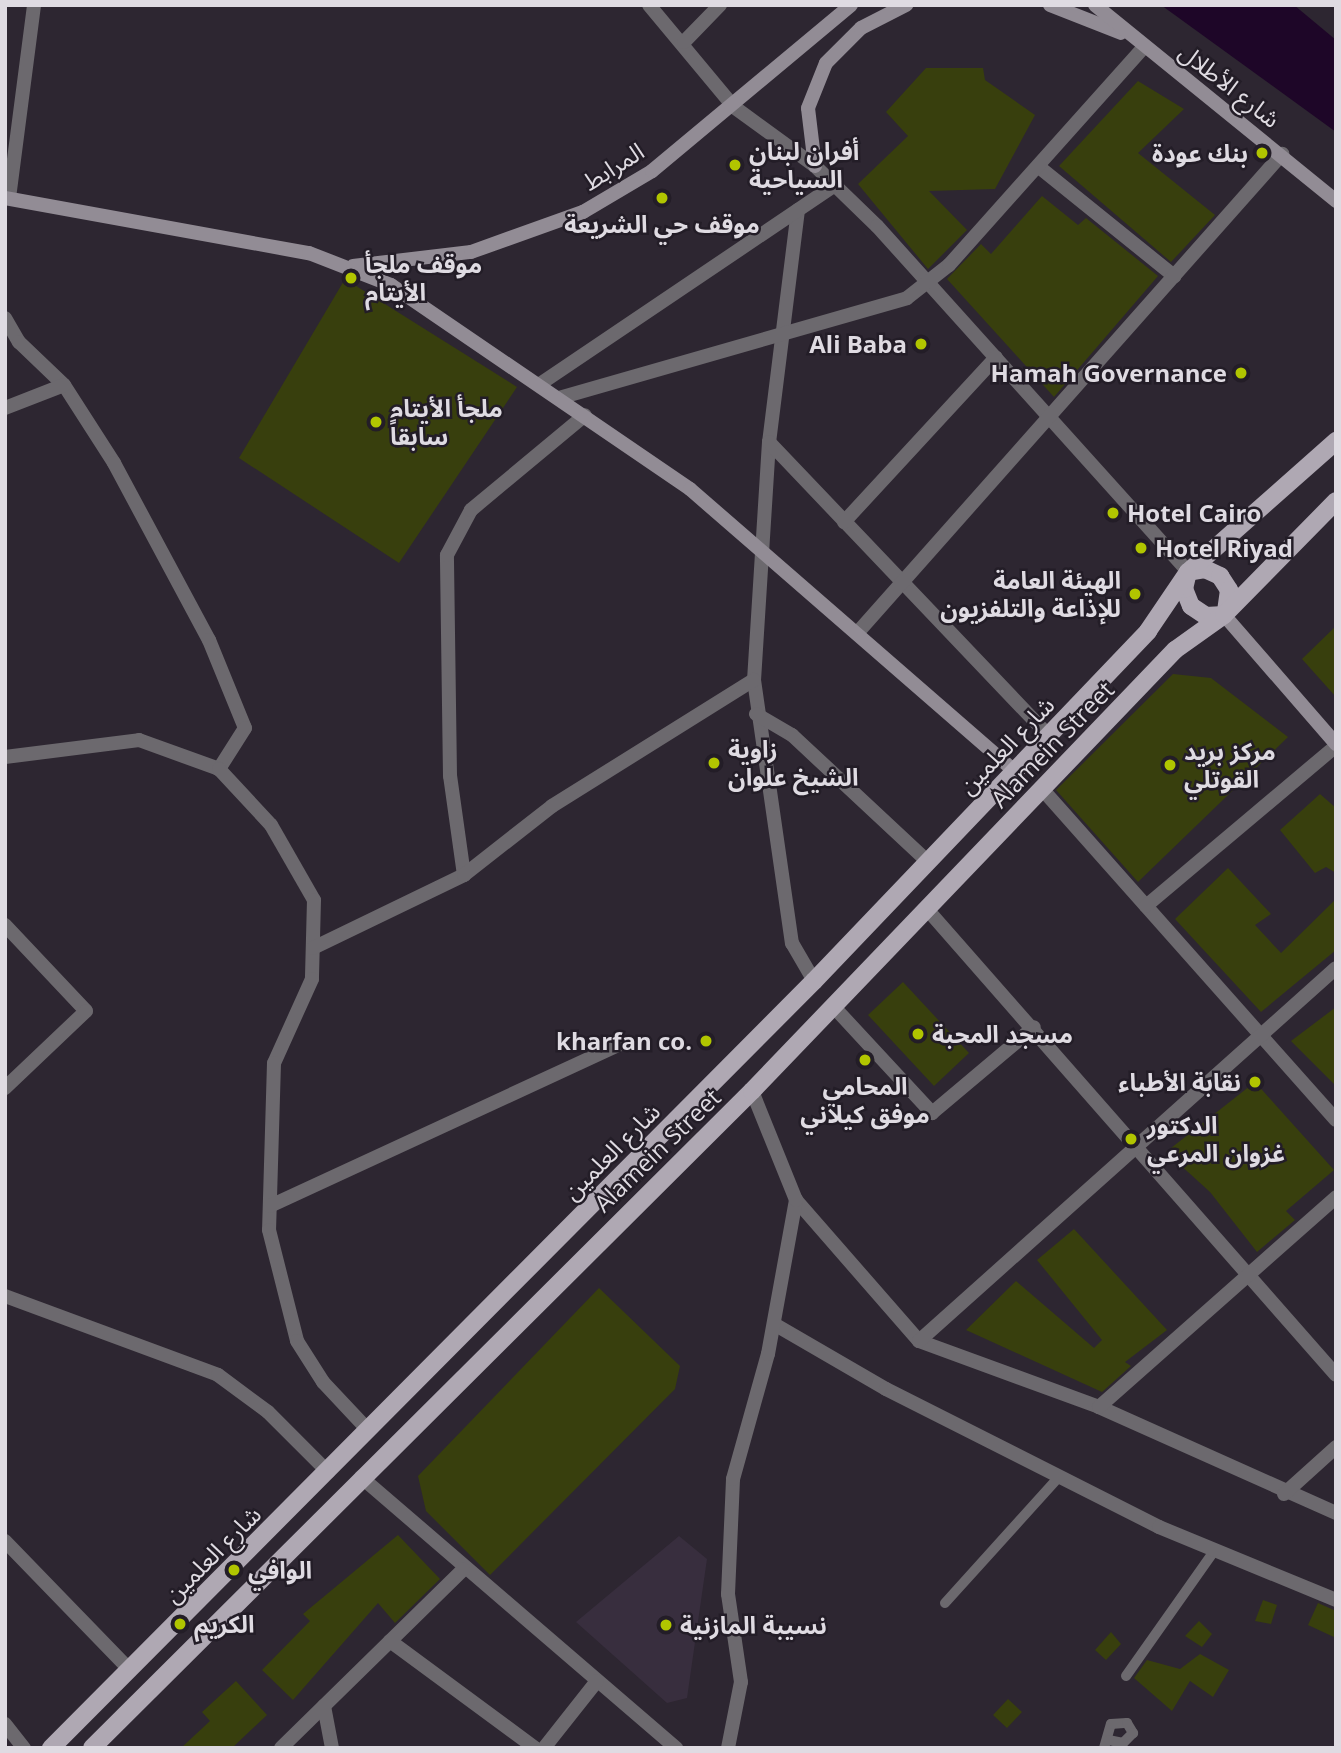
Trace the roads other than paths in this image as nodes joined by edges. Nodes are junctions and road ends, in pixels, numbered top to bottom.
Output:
1 (34, 5) edge
2 (649, 5) edge
3 (720, 5) edge
4 (851, 5) edge
5 (906, 5) edge
6 (1050, 5) edge
7 (1095, 5) edge
8 (1129, 36) junction
9 (684, 43) junction
10 (1144, 47) junction
11 (734, 107) junction
12 (1282, 154) junction
13 (814, 166) junction
14 (1039, 167) junction
15 (835, 185) junction
16 (7, 198) edge
17 (1336, 201) edge
18 (798, 210) junction
19 (352, 266) junction
20 (1174, 276) junction
21 (930, 284) junction
22 (5, 318) edge
23 (783, 337) junction
24 (996, 357) junction
25 (540, 384) junction
26 (64, 385) junction
27 (559, 398) junction
28 (5, 408) edge
29 (584, 415) junction
30 (1052, 415) junction
31 (1336, 441) edge
32 (769, 442) junction
33 (1336, 501) edge
34 (844, 522) junction
35 (760, 544) junction
36 (1188, 572) junction
37 (901, 584) junction
38 (1224, 615) junction
39 (859, 631) junction
40 (754, 680) junction
41 (756, 714) junction
42 (1049, 736) junction
43 (1336, 745) edge
44 (5, 757) edge
45 (219, 769) junction
46 (1015, 772) junction
47 (1042, 790) junction
48 (928, 862) junction
49 (464, 875) junction
50 (1146, 906) junction
51 (926, 908) junction
52 (5, 925) edge
53 (313, 948) junction
54 (1336, 968) edge
55 (814, 981) junction
56 (833, 1006) junction
57 (1034, 1027) junction
58 (1261, 1035) junction
59 (622, 1043) dead end
60 (5, 1088) edge
61 (752, 1091) junction
62 (1336, 1120) edge
63 (1137, 1144) junction
64 (1336, 1197) edge
65 (796, 1200) junction
66 (270, 1206) junction
67 (1250, 1274) junction
68 (5, 1296) edge
69 (774, 1324) junction
70 (919, 1341) junction
71 (1336, 1375) edge
72 (1099, 1407) junction
73 (369, 1431) junction
74 (1336, 1447) edge
75 (328, 1472) junction
76 (361, 1477) junction
77 (1059, 1477) junction
78 (1284, 1494) junction
79 (1336, 1513) edge
80 (5, 1541) edge
81 (1215, 1550) junction
82 (463, 1570) junction
83 (1336, 1600) edge
84 (944, 1603) dead end
85 (390, 1641) junction
86 (130, 1670) junction
87 (1126, 1676) dead end
88 (597, 1681) junction
89 (324, 1706) junction
90 (5, 1724) edge
91 (334, 1745) edge
92 (24, 1748) edge
93 (51, 1748) edge
94 (92, 1748) edge
95 (281, 1748) edge
96 (535, 1748) edge
97 (544, 1748) edge
98 (676, 1748) edge
99 (728, 1748) edge

1 - 16 street
2 - 9 street
3 - 9 street
4 - 11 main road, المرابط
5 - 13 main road
6 - 8 main road
7 - 8 main road, شارع الأطلال
8 - 10 main road, شارع الأطلال
9 - 11 street
10 - 12 main road, شارع الأطلال
10 - 14 street
11 - 13 street
11 - 19 main road, المرابط
12 - 17 main road, شارع الأطلال
12 - 20 street
13 - 15 street
14 - 20 street
14 - 21 street
15 - 18 street
15 - 21 street
16 - 19 main road
18 - 23 street
18 - 25 street
19 - 25 main road
20 - 30 street
21 - 23 street
21 - 24 street
22 - 26 street
23 - 27 street
23 - 32 street
24 - 30 street
24 - 34 street
25 - 27 main road
26 - 28 street
26 - 45 street
27 - 29 main road
29 - 35 main road
29 - 49 street
30 - 36 street
30 - 37 street
31 - 36 main road, شارع العلمين
32 - 34 street
32 - 35 street
33 - 38 main road, Alamein Street
34 - 37 street
35 - 39 main road
35 - 40 street
36 - 38 main road
36 - 38 main road
36 - 42 main road, شارع العلمين
37 - 39 street
37 - 42 street
38 - 43 main road
38 - 47 main road, Alamein Street
39 - 46 main road
40 - 41 street
40 - 49 street
41 - 48 street
41 - 55 street
42 - 46 main road, شارع العلمين
43 - 50 street
44 - 45 street
45 - 53 street
46 - 48 main road, شارع العلمين
47 - 50 street
47 - 51 main road, Alamein Street
48 - 55 main road, شارع العلمين
49 - 53 street
50 - 58 street
51 - 56 main road, Alamein Street
51 - 57 street
52 - 60 street
53 - 66 street
54 - 58 street
55 - 73 main road, شارع العلمين
56 - 57 street
56 - 61 main road, Alamein Street
57 - 63 street
58 - 62 street
58 - 63 street
59 - 66 street
61 - 65 street
61 - 76 main road, Alamein Street
63 - 67 street
63 - 70 street
64 - 67 street
65 - 69 street
65 - 70 street
66 - 73 street
67 - 71 street
67 - 72 street
68 - 75 street
69 - 77 street
69 - 99 street
70 - 72 street
72 - 78 street
73 - 75 main road, شارع العلمين
74 - 78 street
75 - 86 main road, شارع العلمين
76 - 82 street
76 - 94 main road, Alamein Street
77 - 81 street
77 - 84 lane
78 - 79 street
80 - 86 street
81 - 83 street
81 - 87 lane
82 - 85 street
82 - 88 street
85 - 89 street
85 - 96 street
86 - 93 main road, شارع العلمين
88 - 97 street
88 - 98 street
89 - 91 street
89 - 95 street
90 - 92 street

